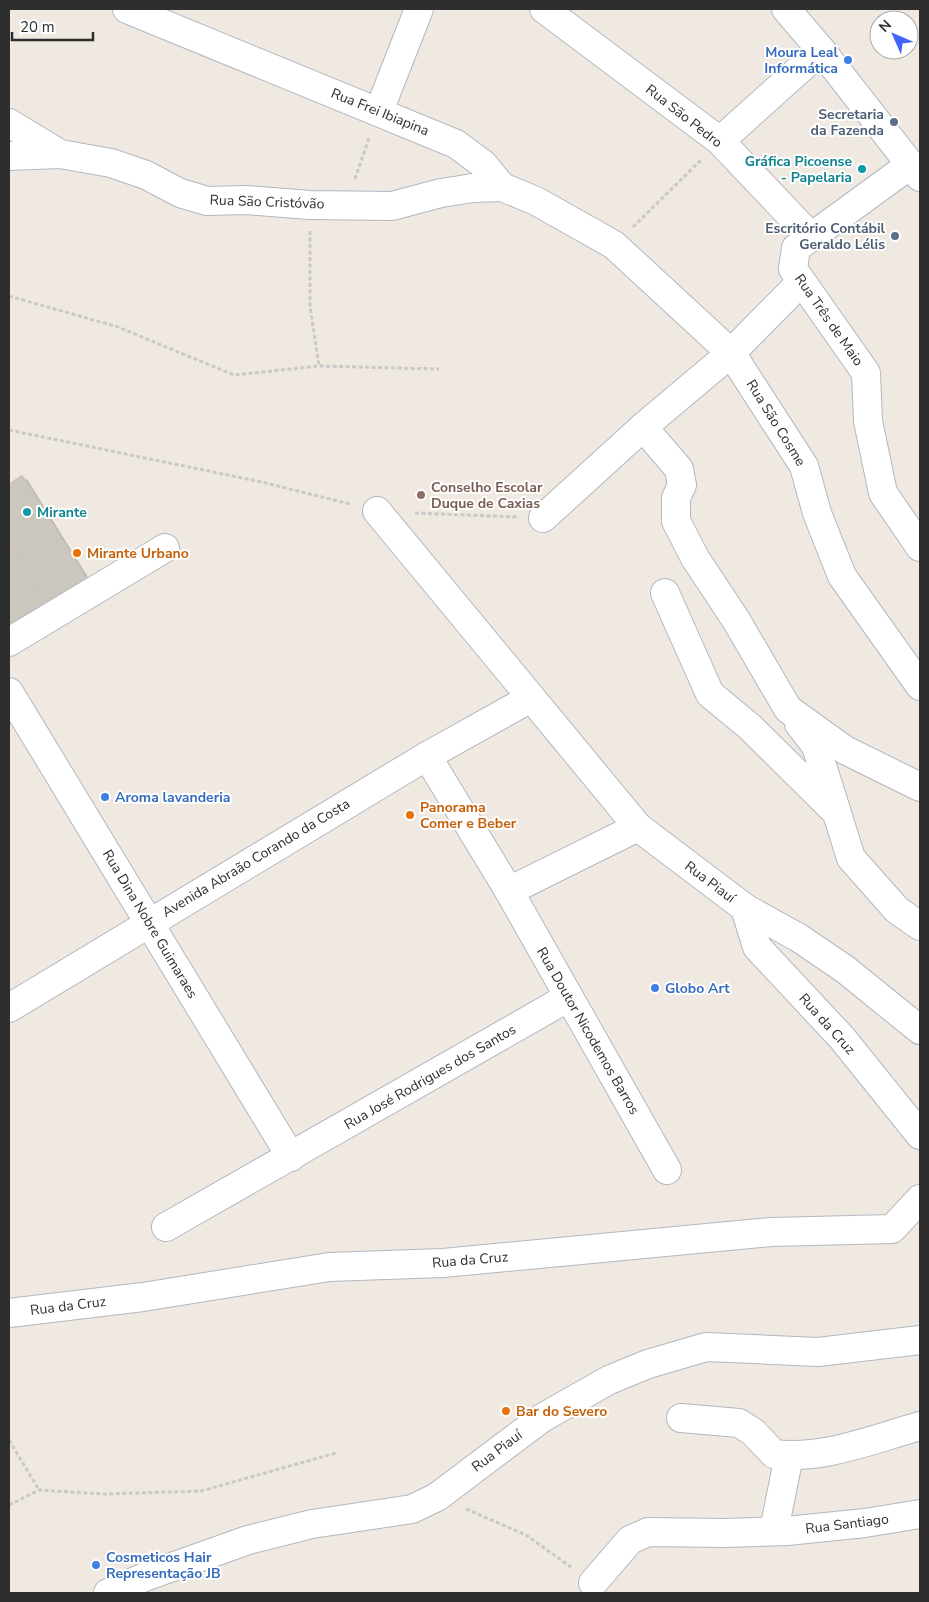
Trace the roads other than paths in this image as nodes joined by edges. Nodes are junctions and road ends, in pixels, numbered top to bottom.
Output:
1 (127, 9) edge
2 (419, 9) edge
3 (544, 9) edge
4 (798, 13) edge
5 (821, 50) junction
6 (379, 112) junction
7 (9, 123) edge
8 (720, 142) junction
9 (60, 154) junction
10 (9, 156) edge
11 (915, 171) edge
12 (502, 187) junction
13 (811, 237) junction
14 (614, 245) joint
15 (801, 282) junction
16 (731, 353) junction
17 (643, 427) junction
18 (377, 511) road end
19 (543, 518) road end
20 (920, 547) edge
21 (166, 548) dead end
22 (665, 593) dead end
23 (9, 642) edge
24 (920, 686) edge
25 (9, 692) edge
26 (532, 698) junction
27 (788, 709) junction
28 (428, 756) junction
29 (920, 787) edge
30 (835, 811) junction
31 (638, 827) junction
32 (509, 891) junction
33 (745, 908) junction
34 (150, 922) junction
35 (920, 926) edge
36 (569, 997) junction
37 (9, 1008) edge
38 (920, 1030) edge
39 (920, 1135) edge
40 (291, 1157) junction
41 (667, 1170) dead end
42 (920, 1199) edge
43 (166, 1227) dead end
44 (9, 1313) edge
45 (920, 1340) edge
46 (681, 1418) dead end
47 (920, 1426) edge
48 (789, 1456) junction
49 (920, 1514) edge
50 (774, 1530) junction
51 (594, 1583) road end
52 (108, 1593) edge

1 - 6 street, Rua Frei Ibiapina
2 - 6 street
3 - 8 street, Rua São Pedro
4 - 5 street
5 - 8 street
5 - 11 street
6 - 12 street, Rua Frei Ibiapina
7 - 9 street
8 - 13 street, Rua São Pedro
9 - 10 street, Rua São Cristóvão
9 - 12 street, Rua São Cristóvão
11 - 13 street, Rua Três de Maio
12 - 14 street, Rua Frei Ibiapina
13 - 15 street, Rua Três de Maio
14 - 16 street, Rua São Cosme
15 - 16 street
15 - 20 street, Rua Três de Maio
16 - 17 street
16 - 24 street, Rua São Cosme
17 - 19 street
17 - 27 street
18 - 26 street, Rua Piauí
21 - 23 street
22 - 30 street
25 - 34 street, Rua Dina Nobre Guimaraes
26 - 28 street, Avenida Abraão Corando da Costa
26 - 31 street, Rua Piauí
27 - 29 street
27 - 30 street
28 - 32 street, Rua Doutor Nicodemos Barros
28 - 34 street, Avenida Abraão Corando da Costa
30 - 35 street
31 - 32 street
31 - 33 street, Rua Piauí
32 - 36 street, Rua Doutor Nicodemos Barros
33 - 38 street, Rua Piauí
33 - 39 street, Rua da Cruz
34 - 37 street, Avenida Abraão Corando da Costa
34 - 40 street, Rua Dina Nobre Guimaraes
36 - 40 street, Rua José Rodrigues dos Santos
36 - 41 street, Rua Doutor Nicodemos Barros
40 - 43 street, Rua José Rodrigues dos Santos
42 - 44 street, Rua da Cruz
45 - 52 street, Rua Piauí
46 - 48 street
47 - 48 street
48 - 50 street
49 - 50 street, Rua Santiago
50 - 51 street, Rua Santiago

